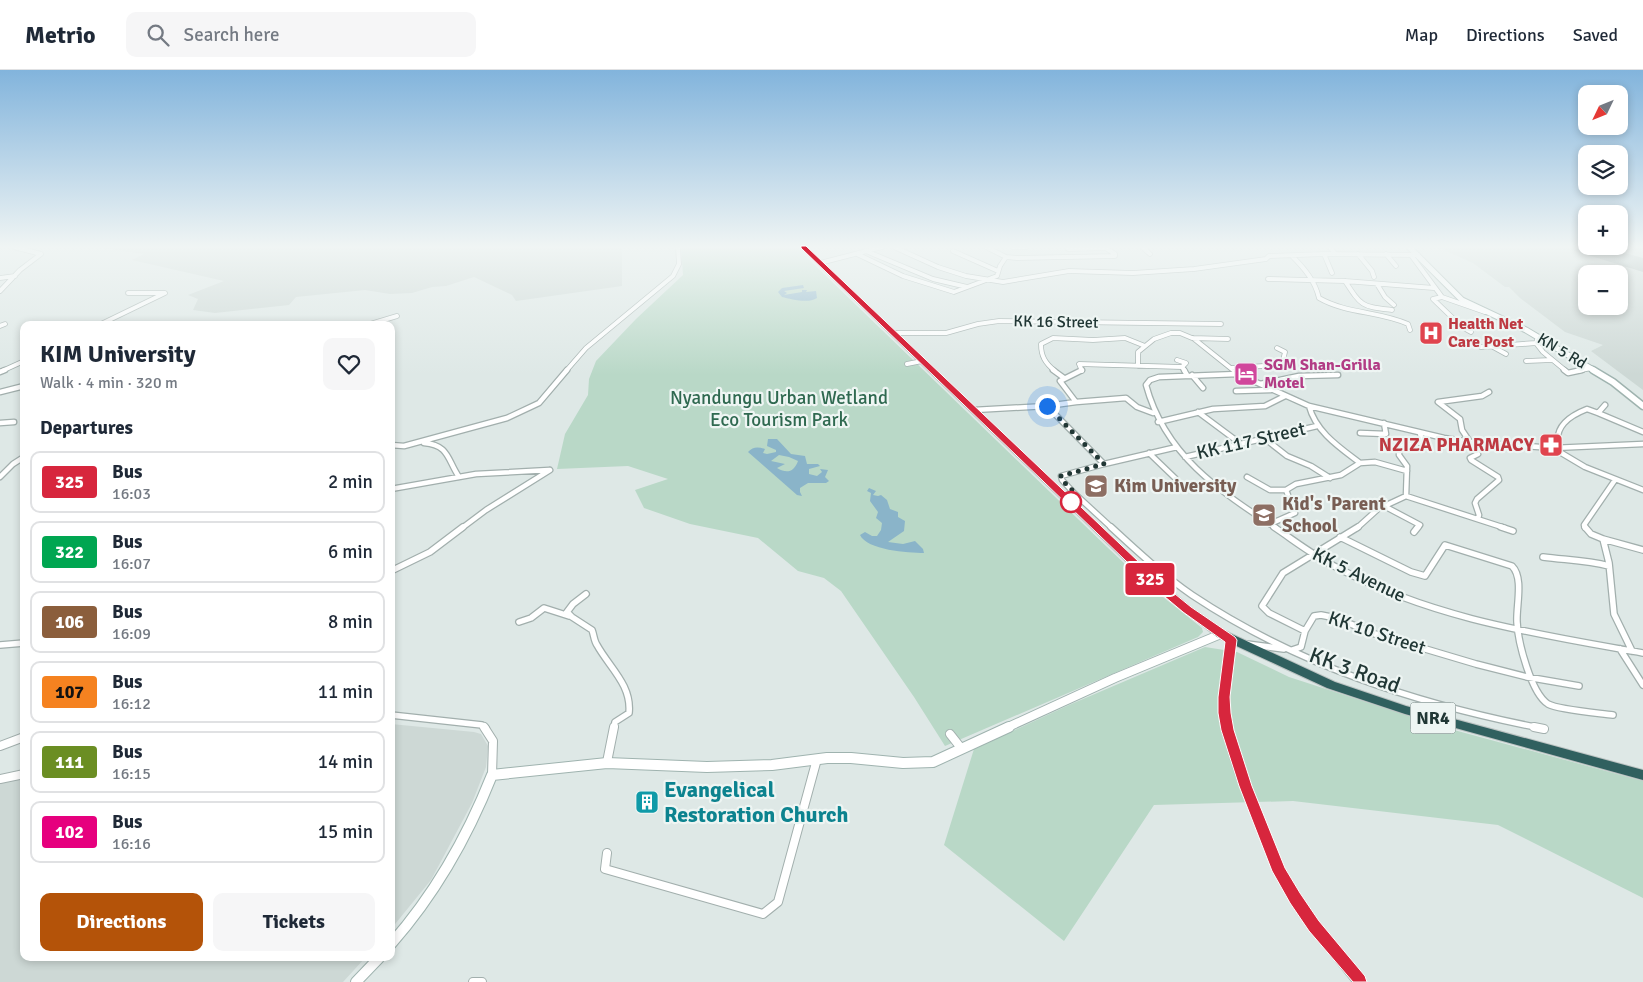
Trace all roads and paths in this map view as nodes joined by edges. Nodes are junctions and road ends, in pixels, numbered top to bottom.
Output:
1 (657, 290) edge
2 (848, 290) edge
3 (944, 290) edge
4 (961, 290) edge
5 (1317, 290) edge
6 (1350, 290) edge
7 (1382, 290) edge
8 (1436, 290) edge
9 (1452, 290) edge
10 (128, 292) dead end
11 (1442, 296) junction
12 (1394, 305) dead end
13 (1392, 310) dead end
14 (1488, 313) junction
15 (397, 316) dead end
16 (107, 321) edge
17 (380, 321) edge
18 (1178, 322) junction
19 (1221, 324) dead end
20 (1410, 330) dead end
21 (1471, 332) dead end
22 (893, 333) junction
23 (1180, 333) junction
24 (1538, 337) junction
25 (1192, 338) junction
26 (1228, 339) dead end
27 (1486, 343) dead end
28 (1536, 343) junction
29 (1145, 346) junction
30 (1491, 346) junction
31 (1481, 347) dead end
32 (1277, 348) dead end
33 (1506, 354) dead end
34 (1177, 360) dead end
35 (1552, 360) junction
36 (922, 361) junction
37 (1526, 361) dead end
38 (20, 363) edge
39 (907, 364) dead end
40 (1138, 366) junction
41 (1182, 366) junction
42 (1231, 368) junction
43 (1591, 368) junction
44 (0, 372) edge
45 (1238, 374) junction
46 (1189, 375) junction
47 (1338, 375) dead end
48 (1064, 378) junction
49 (1260, 384) junction
50 (20, 387) edge
51 (1203, 388) dead end
52 (1272, 390) junction
53 (1236, 391) dead end
54 (0, 392) edge
55 (1489, 392) dead end
56 (1285, 396) junction
57 (1076, 402) junction
58 (1605, 405) dead end
59 (1047, 406) junction
60 (1309, 406) junction
61 (1643, 406) edge
62 (974, 410) junction
63 (1198, 412) junction
64 (1153, 413) junction
65 (1598, 413) junction
66 (0, 422) edge
67 (14, 422) dead end
68 (1158, 422) junction
69 (1384, 423) junction
70 (1317, 426) junction
71 (1643, 432) edge
72 (1420, 433) junction
73 (1360, 434) dead end
74 (1264, 438) junction
75 (1471, 442) junction
76 (1241, 444) junction
77 (1643, 444) edge
78 (395, 445) edge
79 (404, 446) junction
80 (395, 448) edge
81 (1177, 448) junction
82 (1553, 448) junction
83 (1560, 448) junction
84 (1150, 453) junction
85 (1185, 457) junction
86 (20, 460) edge
87 (1360, 463) junction
88 (1104, 464) junction
89 (1407, 470) junction
90 (0, 477) edge
91 (459, 477) junction
92 (1246, 477) dead end
93 (1175, 478) dead end
94 (1330, 478) junction
95 (1615, 480) junction
96 (395, 488) edge
97 (1286, 490) junction
98 (1643, 490) edge
99 (1074, 492) junction
100 (1406, 496) junction
101 (1075, 506) junction
102 (1384, 506) junction
103 (1478, 519) junction
104 (1270, 524) junction
105 (1513, 531) dead end
106 (1414, 532) dead end
107 (1340, 537) junction
108 (1603, 539) junction
109 (1643, 550) edge
110 (1312, 554) junction
111 (1543, 557) dead end
112 (1609, 566) junction
113 (395, 569) edge
114 (586, 594) dead end
115 (568, 612) junction
116 (519, 622) dead end
117 (1518, 630) junction
118 (1305, 632) junction
119 (1231, 639) junction
120 (20, 643) edge
121 (0, 645) edge
122 (1620, 649) junction
123 (1292, 650) junction
124 (1632, 651) junction
125 (1643, 653) edge
126 (1533, 679) junction
127 (1643, 685) edge
128 (1579, 686) dead end
129 (395, 715) edge
130 (1613, 715) dead end
131 (1544, 728) dead end
132 (950, 734) dead end
133 (20, 738) edge
134 (0, 746) edge
135 (961, 748) junction
136 (817, 760) junction
137 (606, 763) junction
138 (20, 775) edge
139 (492, 775) junction
140 (1643, 775) edge
141 (0, 779) edge
142 (607, 853) dead end
143 (395, 939) edge
144 (376, 961) edge
145 (356, 982) edge
146 (473, 982) edge
147 (482, 982) edge
148 (1359, 982) edge

1 - 79 street
2 - 22 highway, NR4
3 - 4 street
5 - 20 street
6 - 13 street
7 - 12 street
8 - 11 street
9 - 14 street, KN 5 Rd
10 - 16 street
11 - 14 street
11 - 21 street
14 - 24 street, KN 5 Rd
15 - 17 street
18 - 19 street, KK 16 Street
18 - 22 street, KK 16 Street
18 - 23 street
22 - 36 highway, NR4
23 - 25 street
23 - 29 street
24 - 28 street
24 - 43 street, KN 5 Rd
25 - 26 street
25 - 42 street
27 - 30 street
28 - 30 street
28 - 35 street
29 - 40 street
29 - 48 street
30 - 31 street
30 - 33 street
32 - 42 street
34 - 41 street
35 - 37 street
35 - 43 street
36 - 39 street
36 - 62 highway, NR4
38 - 44 street
40 - 41 street
40 - 48 street
41 - 46 street
42 - 45 street
43 - 61 street, KN 5 Rd
45 - 46 street, KK 5 Avenue
45 - 49 street, KK 5 Avenue
46 - 51 street
46 - 64 street, KK 5 Avenue
47 - 49 street
48 - 57 street
49 - 52 street, KK 5 Avenue
50 - 54 street
52 - 53 street
52 - 56 street, KK 5 Avenue
55 - 75 street
56 - 60 street, KK 5 Avenue
56 - 63 street
57 - 59 street
57 - 64 street
58 - 65 street
59 - 62 street
59 - 88 street
60 - 69 street, KK 5 Avenue
60 - 70 street
62 - 101 highway, NR4
63 - 68 street
63 - 76 street
64 - 68 street, KK 5 Avenue
65 - 71 street
65 - 83 street
66 - 67 street
68 - 81 street, KK 5 Avenue
69 - 72 street, KK 5 Avenue
69 - 73 street
70 - 74 street, KK 117 Street
70 - 87 street
72 - 75 street, KK 5 Avenue
72 - 89 street
74 - 76 street, KK 117 Street
74 - 94 street
75 - 82 street, KK 5 Avenue
75 - 103 street
76 - 85 street, KK 117 Street
77 - 83 street, KK 5 Avenue
78 - 79 street
79 - 80 street
79 - 91 street
81 - 84 street
81 - 85 street, KK 5 Avenue
82 - 83 street, KK 5 Avenue
82 - 95 street
84 - 88 street
84 - 93 street
85 - 104 street, KK 5 Avenue
86 - 90 street
87 - 89 street
87 - 94 street
88 - 99 street
89 - 100 street
91 - 96 street
91 - 113 street
92 - 97 street
94 - 97 street
95 - 98 street
95 - 108 street
97 - 104 street
99 - 101 street
99 - 123 street
100 - 102 street
100 - 103 street
101 - 119 highway, NR4
102 - 106 street
102 - 107 street
103 - 105 street
104 - 110 street, KK 5 Avenue
107 - 110 street
107 - 117 street
108 - 109 street
108 - 112 street
110 - 117 street, KK 5 Avenue
110 - 118 street
111 - 112 street
112 - 124 street
114 - 115 street
115 - 116 street
115 - 137 street
117 - 122 street, KK 5 Avenue
117 - 126 street
118 - 123 street, KK 10 Street
118 - 126 street, KK 10 Street
119 - 123 street
119 - 135 street
119 - 140 highway, KK 3 Road / NR4
119 - 148 street
120 - 121 street
122 - 124 street, KK 5 Avenue
122 - 127 street
123 - 131 street
124 - 125 street, KK 5 Avenue
126 - 128 street
126 - 130 street
129 - 139 street
132 - 135 street
133 - 134 street
135 - 136 street
136 - 137 street
136 - 142 street
137 - 139 street
138 - 141 street
139 - 143 street
144 - 145 street
146 - 147 street

